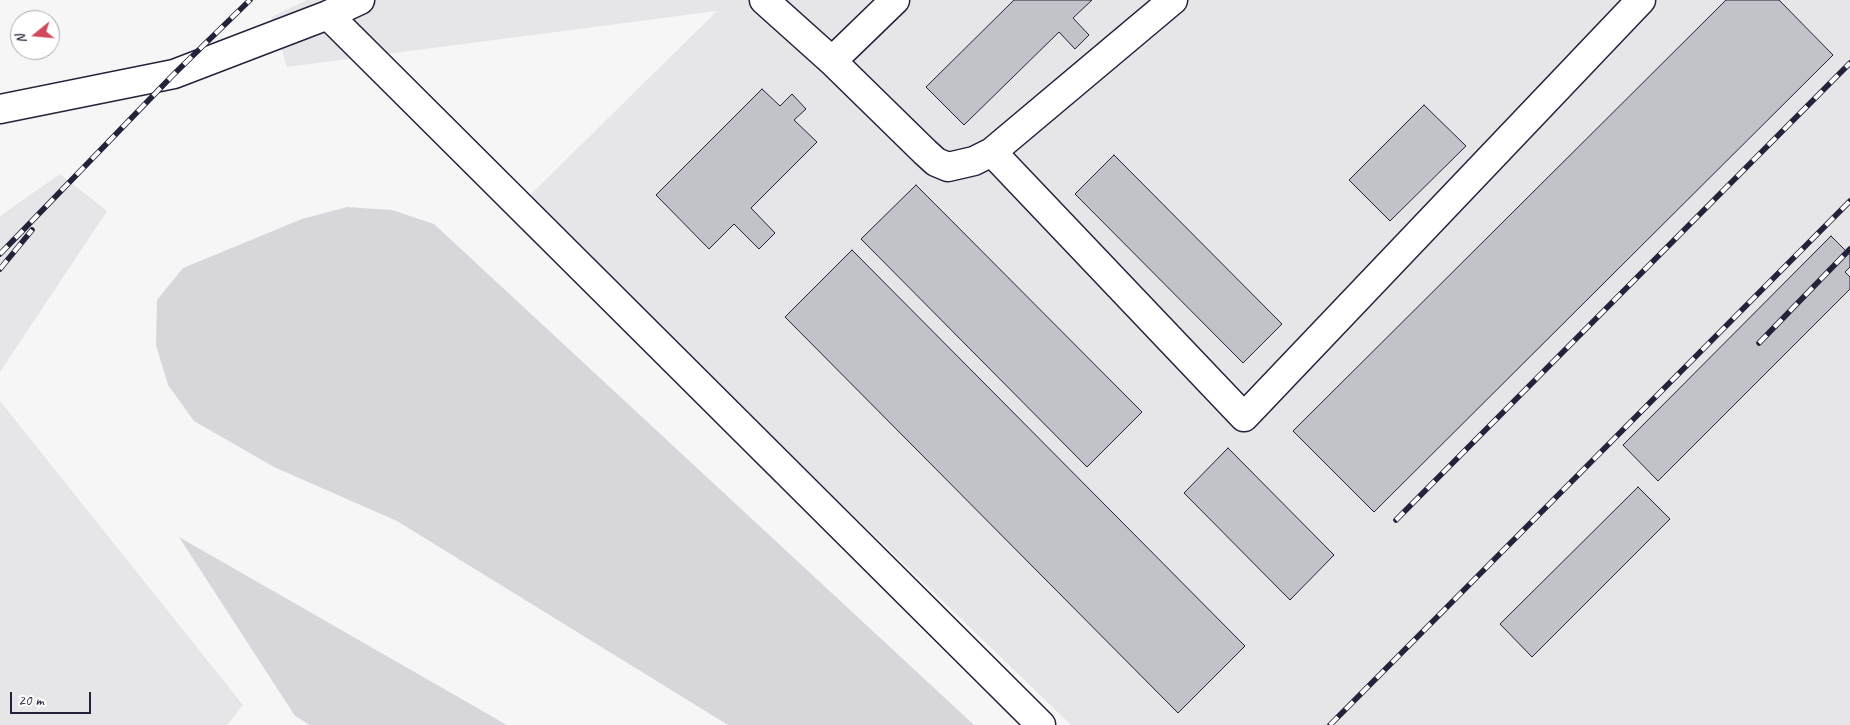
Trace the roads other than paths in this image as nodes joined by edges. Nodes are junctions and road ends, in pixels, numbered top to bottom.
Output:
1 (360, 0) edge
2 (764, 0) edge
3 (895, 0) edge
4 (1173, 0) edge
5 (1642, 0) edge
6 (328, 15) junction
7 (832, 61) junction
8 (0, 109) edge
9 (992, 152) junction
10 (1041, 725) edge

1 - 6 lane
2 - 7 lane
3 - 7 lane
4 - 9 lane
5 - 9 lane
6 - 8 lane
6 - 10 lane
7 - 9 lane

